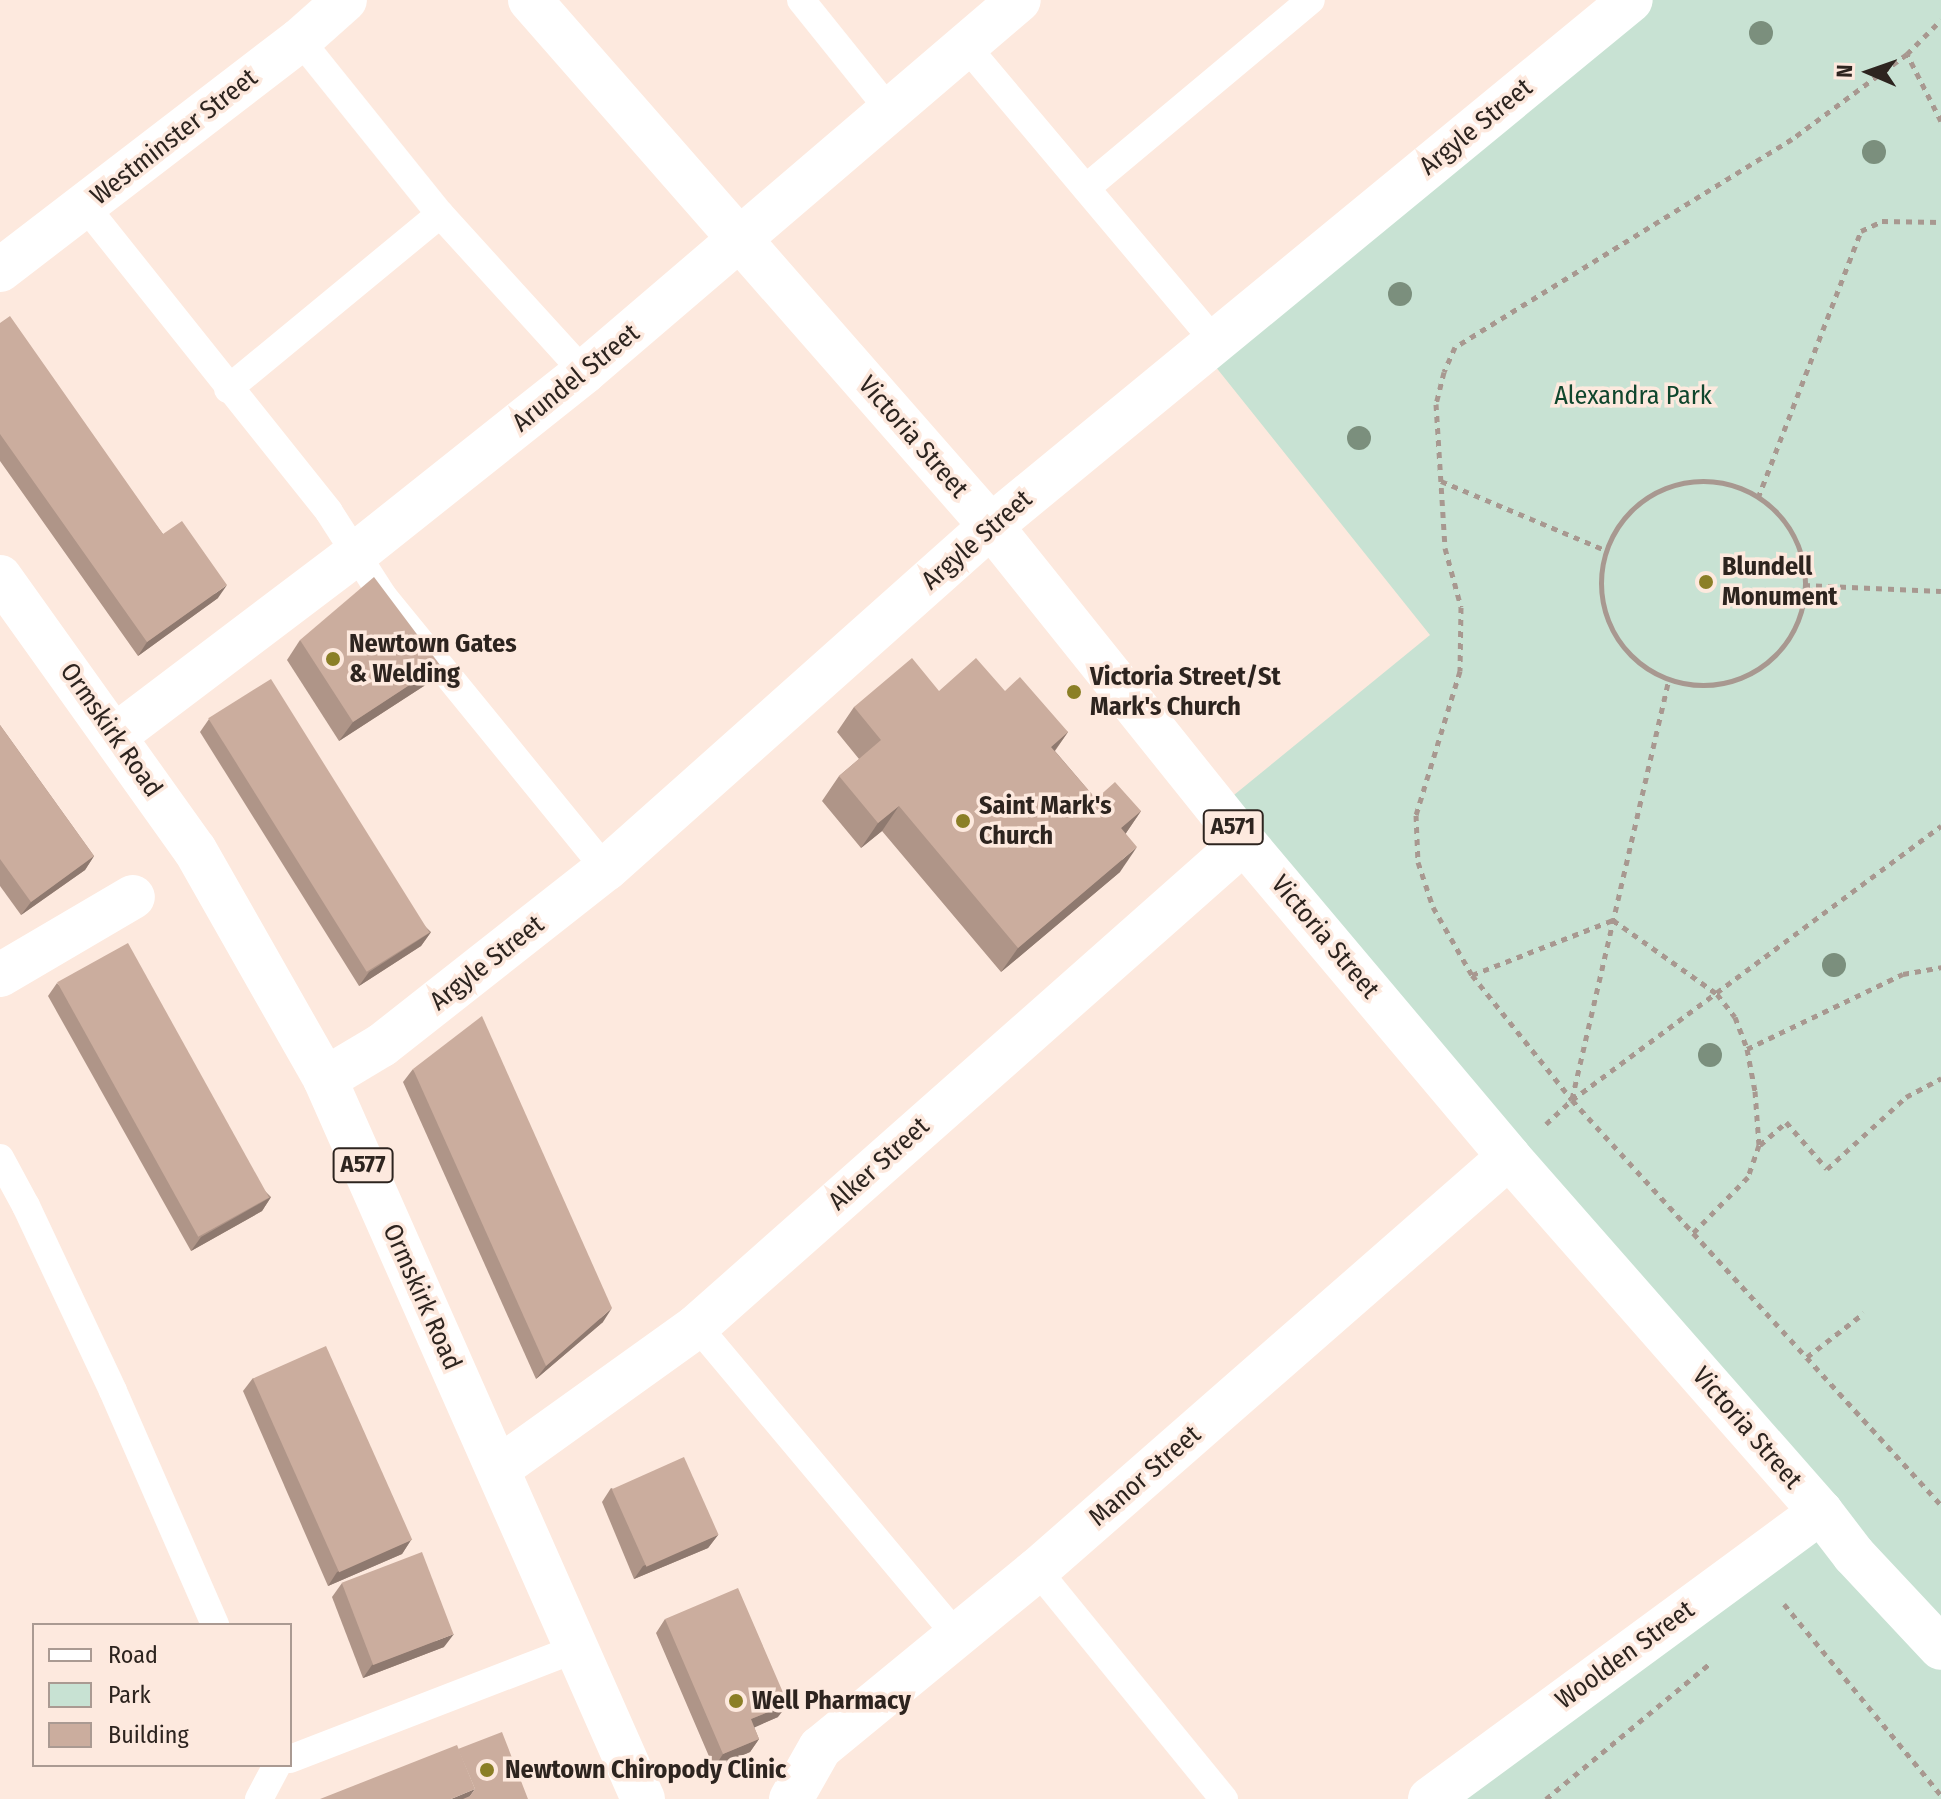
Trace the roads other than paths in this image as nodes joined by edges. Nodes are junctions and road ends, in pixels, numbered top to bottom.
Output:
1 (345, 0) edge
2 (530, 0) edge
3 (801, 0) edge
4 (1019, 0) edge
5 (1311, 0) edge
6 (1631, 0) edge
7 (300, 40) junction
8 (966, 46) junction
9 (891, 112) junction
10 (1086, 188) junction
11 (85, 206) junction
12 (440, 214) junction
13 (743, 240) junction
14 (0, 270) edge
15 (1215, 342) junction
16 (584, 372) junction
17 (228, 389) junction
18 (991, 526) junction
19 (358, 552) junction
20 (0, 577) edge
21 (116, 735) junction
22 (1244, 842) junction
23 (606, 869) junction
24 (133, 897) dead end
25 (0, 975) edge
26 (325, 1079) junction
27 (1509, 1157) junction
28 (0, 1158) edge
29 (697, 1326) junction
30 (499, 1468) junction
31 (1821, 1512) junction
32 (1037, 1570) junction
33 (214, 1623) edge
34 (957, 1636) junction
35 (577, 1648) junction
36 (1941, 1648) edge
37 (292, 1758) edge
38 (276, 1767) edge
39 (259, 1799) edge
40 (643, 1799) edge
41 (791, 1799) edge
42 (1224, 1799) edge
43 (1430, 1799) edge

1 - 7 main road, Westminster Street
2 - 13 main road, Victoria Street / A571
3 - 9 lane
4 - 8 main road, Arundel Street
5 - 10 lane
6 - 15 main road, Argyle Street
7 - 11 main road, Westminster Street
7 - 12 lane
8 - 9 main road, Arundel Street
8 - 10 lane
9 - 13 main road, Arundel Street
10 - 15 lane
11 - 14 main road, Westminster Street
11 - 17 lane
12 - 16 lane
12 - 17 lane
13 - 16 main road, Arundel Street
13 - 18 main road, Victoria Street / A571
15 - 18 main road, Argyle Street
16 - 19 main road, Arundel Street
17 - 19 lane
18 - 22 main road, Victoria Street / A571
18 - 23 main road, Argyle Street
19 - 21 main road, Arundel Street
19 - 23 lane
20 - 21 main road, Ormskirk Road / A577
21 - 26 main road, Ormskirk Road / A577
22 - 27 main road, Victoria Street / A571
22 - 29 main road, Alker Street
23 - 26 main road, Argyle Street
24 - 25 main road
26 - 30 main road, Ormskirk Road / A577
27 - 31 main road, Victoria Street / A571
27 - 32 main road, Manor Street
28 - 33 lane
29 - 30 main road, Alker Street
29 - 34 lane
30 - 35 main road, Ormskirk Road / A577
31 - 36 main road, Victoria Street / A571
31 - 43 main road, Woolden Street
32 - 34 main road, Manor Street
32 - 42 lane
34 - 41 main road, Manor Street
35 - 37 lane
35 - 40 main road, Ormskirk Road / A577
38 - 39 lane

